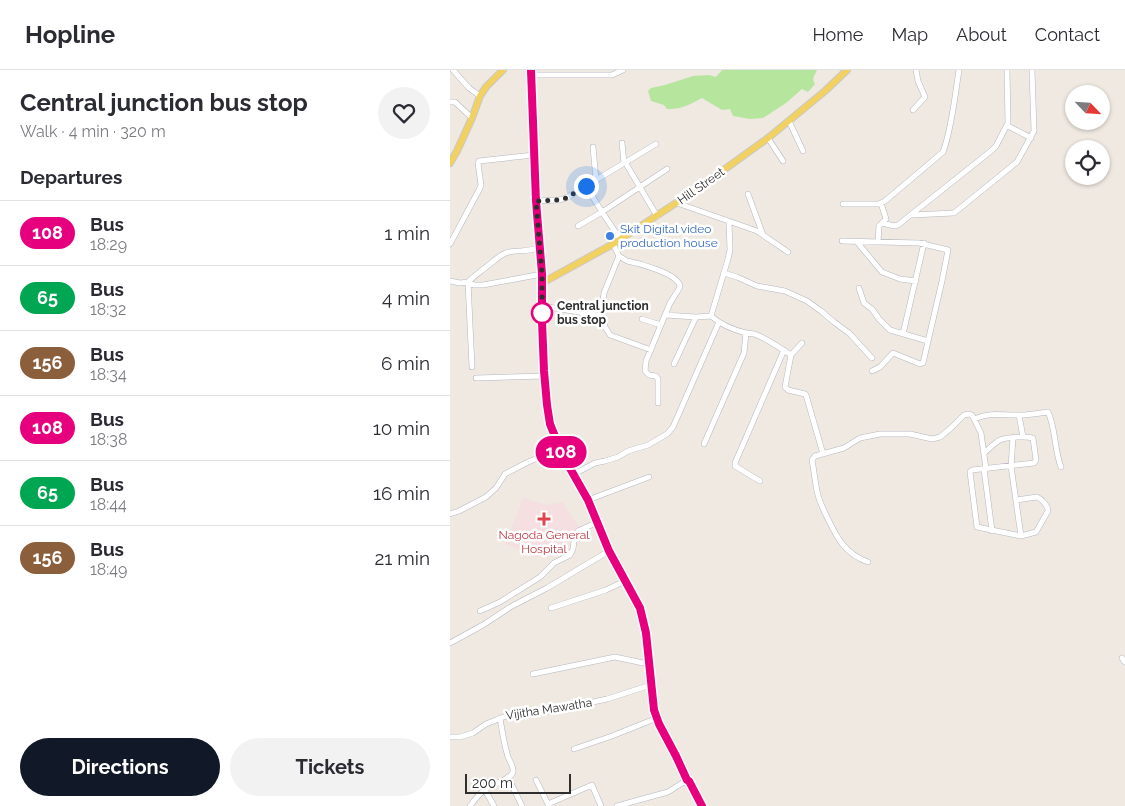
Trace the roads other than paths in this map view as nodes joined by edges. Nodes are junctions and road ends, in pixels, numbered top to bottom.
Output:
1 (453, 70) edge
2 (503, 70) edge
3 (623, 70) edge
4 (847, 70) edge
5 (916, 70) edge
6 (959, 70) edge
7 (1007, 70) edge
8 (1032, 70) edge
9 (531, 72) edge
10 (480, 96) junction
11 (450, 102) edge
12 (913, 110) dead end
13 (472, 118) junction
14 (789, 121) junction
15 (1008, 126) junction
16 (768, 138) junction
17 (1031, 138) junction
18 (622, 143) dead end
19 (656, 144) dead end
20 (593, 147) dead end
21 (803, 151) dead end
22 (534, 155) junction
23 (783, 161) dead end
24 (450, 163) edge
25 (625, 163) junction
26 (667, 169) dead end
27 (596, 180) junction
28 (586, 186) junction
29 (640, 188) junction
30 (748, 194) dead end
31 (536, 201) junction
32 (881, 202) junction
33 (677, 203) junction
34 (843, 204) dead end
35 (602, 212) junction
36 (911, 215) junction
37 (657, 216) junction
38 (729, 222) junction
39 (882, 223) junction
40 (578, 226) dead end
41 (764, 235) junction
42 (620, 239) junction
43 (842, 241) dead end
44 (857, 242) junction
45 (878, 242) junction
46 (924, 243) junction
47 (450, 244) edge
48 (613, 244) junction
49 (540, 248) junction
50 (788, 252) dead end
51 (619, 256) junction
52 (724, 273) junction
53 (542, 274) junction
54 (450, 280) edge
55 (916, 281) junction
56 (468, 282) junction
57 (542, 283) junction
58 (859, 288) dead end
59 (542, 306) junction
60 (665, 315) junction
61 (603, 316) junction
62 (711, 316) junction
63 (696, 317) junction
64 (642, 319) dead end
65 (719, 322) junction
66 (661, 325) junction
67 (746, 333) junction
68 (903, 334) junction
69 (928, 341) junction
70 (802, 343) dead end
71 (650, 350) junction
72 (784, 350) junction
73 (791, 355) junction
74 (872, 358) dead end
75 (674, 364) dead end
76 (472, 368) dead end
77 (872, 371) dead end
78 (545, 376) junction
79 (476, 378) dead end
80 (658, 403) dead end
81 (1019, 415) junction
82 (974, 419) junction
83 (1023, 437) junction
84 (1013, 438) junction
85 (704, 444) dead end
86 (560, 449) junction
87 (984, 453) junction
88 (823, 454) junction
89 (1012, 466) junction
90 (1061, 467) dead end
91 (985, 469) junction
92 (574, 474) junction
93 (649, 477) dead end
94 (760, 481) dead end
95 (588, 500) junction
96 (1016, 500) junction
97 (450, 514) edge
98 (598, 522) junction
99 (992, 531) junction
100 (1021, 536) junction
101 (609, 551) junction
102 (868, 562) dead end
103 (625, 581) junction
104 (551, 608) dead end
105 (480, 611) dead end
106 (450, 643) edge
107 (649, 662) junction
108 (533, 674) dead end
109 (651, 685) junction
110 (500, 718) junction
111 (657, 718) junction
112 (450, 738) edge
113 (574, 749) dead end
114 (508, 777) junction
115 (536, 780) dead end
116 (687, 780) junction
117 (485, 790) junction
118 (549, 805) edge
119 (470, 806) edge
120 (494, 806) edge
121 (522, 806) edge
122 (601, 806) edge
123 (617, 806) edge
124 (702, 806) edge

1 - 10 street
2 - 10 main road
3 - 9 street
4 - 14 main road, Hill Street
5 - 12 street
6 - 32 street
7 - 15 street
8 - 17 street
9 - 22 main road
10 - 13 main road
11 - 13 street
13 - 24 main road
14 - 16 main road, Hill Street
14 - 21 street
15 - 17 street
15 - 36 street
16 - 23 street
16 - 33 main road, Hill Street
17 - 36 street
18 - 25 street
19 - 25 street
20 - 27 street
22 - 31 main road
22 - 47 street
25 - 27 street
25 - 29 street
26 - 29 street
27 - 28 street
28 - 31 street
28 - 35 street
29 - 35 street
29 - 37 street
30 - 41 street
31 - 49 main road
32 - 34 street
32 - 39 street
33 - 37 main road, Hill Street
33 - 38 street
35 - 40 street
35 - 42 street
36 - 39 street
37 - 42 main road, Hill Street
38 - 41 street
38 - 52 street
39 - 45 street
41 - 50 street
42 - 48 main road, Hill Street
43 - 44 street
44 - 45 street
44 - 55 street
45 - 46 street
46 - 55 street
46 - 69 street
48 - 51 street
48 - 57 main road, Hill Street
49 - 53 main road
49 - 56 street
51 - 60 street
51 - 61 street
52 - 62 street
52 - 74 street
53 - 56 street
53 - 57 main road
54 - 56 street
55 - 68 street
56 - 76 street
57 - 59 main road
58 - 68 street
59 - 61 street
59 - 78 main road
60 - 63 street
60 - 66 street
61 - 71 street
62 - 63 street
62 - 65 street
63 - 75 street
64 - 66 street
65 - 67 street
65 - 92 street
66 - 71 street
67 - 72 street
67 - 85 street
68 - 69 street
69 - 77 street
70 - 73 street
71 - 80 street
72 - 73 street
72 - 94 street
73 - 88 street
78 - 79 street
78 - 86 main road
81 - 82 street
81 - 83 street
81 - 90 street
82 - 87 street
82 - 88 street
83 - 84 street
83 - 89 street
84 - 87 street
84 - 89 street
86 - 92 main road
86 - 97 street
87 - 91 street
88 - 102 street
89 - 91 street
89 - 96 street
91 - 99 street
91 - 99 street
92 - 95 main road
93 - 95 street
95 - 98 main road
96 - 100 street
96 - 100 street
98 - 101 main road
98 - 105 street
99 - 100 street
101 - 103 main road
101 - 106 street
103 - 104 street
103 - 107 main road
107 - 108 street
107 - 109 main road
109 - 110 street, Vijitha Mawatha
109 - 111 main road
110 - 112 street, Vijitha Mawatha
110 - 114 street
111 - 113 street
111 - 116 main road
114 - 117 street
114 - 121 street
115 - 118 street
116 - 123 street
116 - 124 main road
117 - 119 street
117 - 120 street
118 - 122 street

